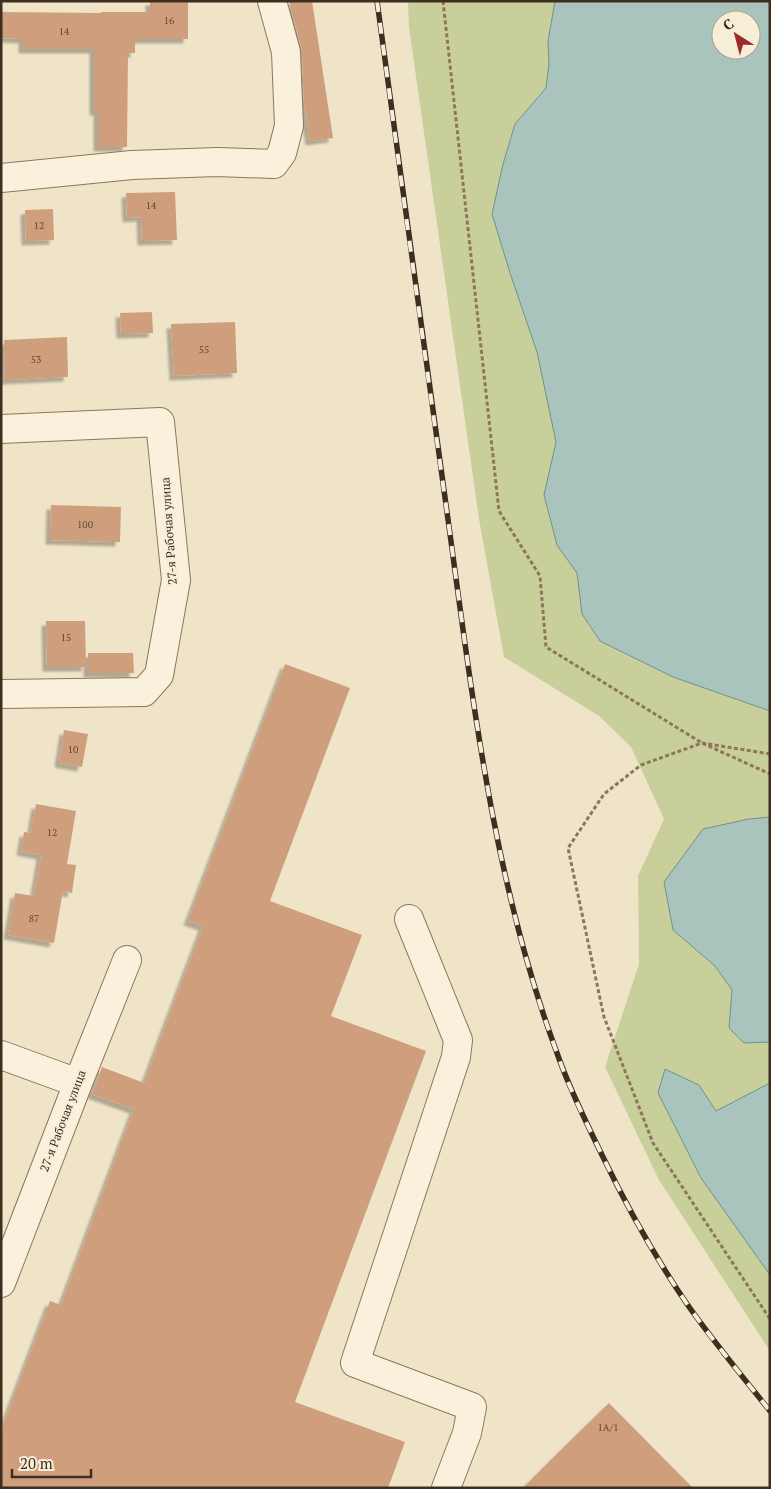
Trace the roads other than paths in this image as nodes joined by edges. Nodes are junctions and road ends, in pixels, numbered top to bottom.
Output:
1 (272, 1) edge
2 (1, 178) edge
3 (1, 429) edge
4 (1, 694) edge
5 (409, 919) dead end
6 (127, 960) dead end
7 (1, 1056) edge
8 (78, 1083) junction
9 (1, 1283) edge
10 (446, 1488) edge

1 - 2 street
3 - 4 street, 27-я Рабочая улица
5 - 10 street
6 - 8 street, 27-я Рабочая улица
7 - 8 street
8 - 9 street, 27-я Рабочая улица

